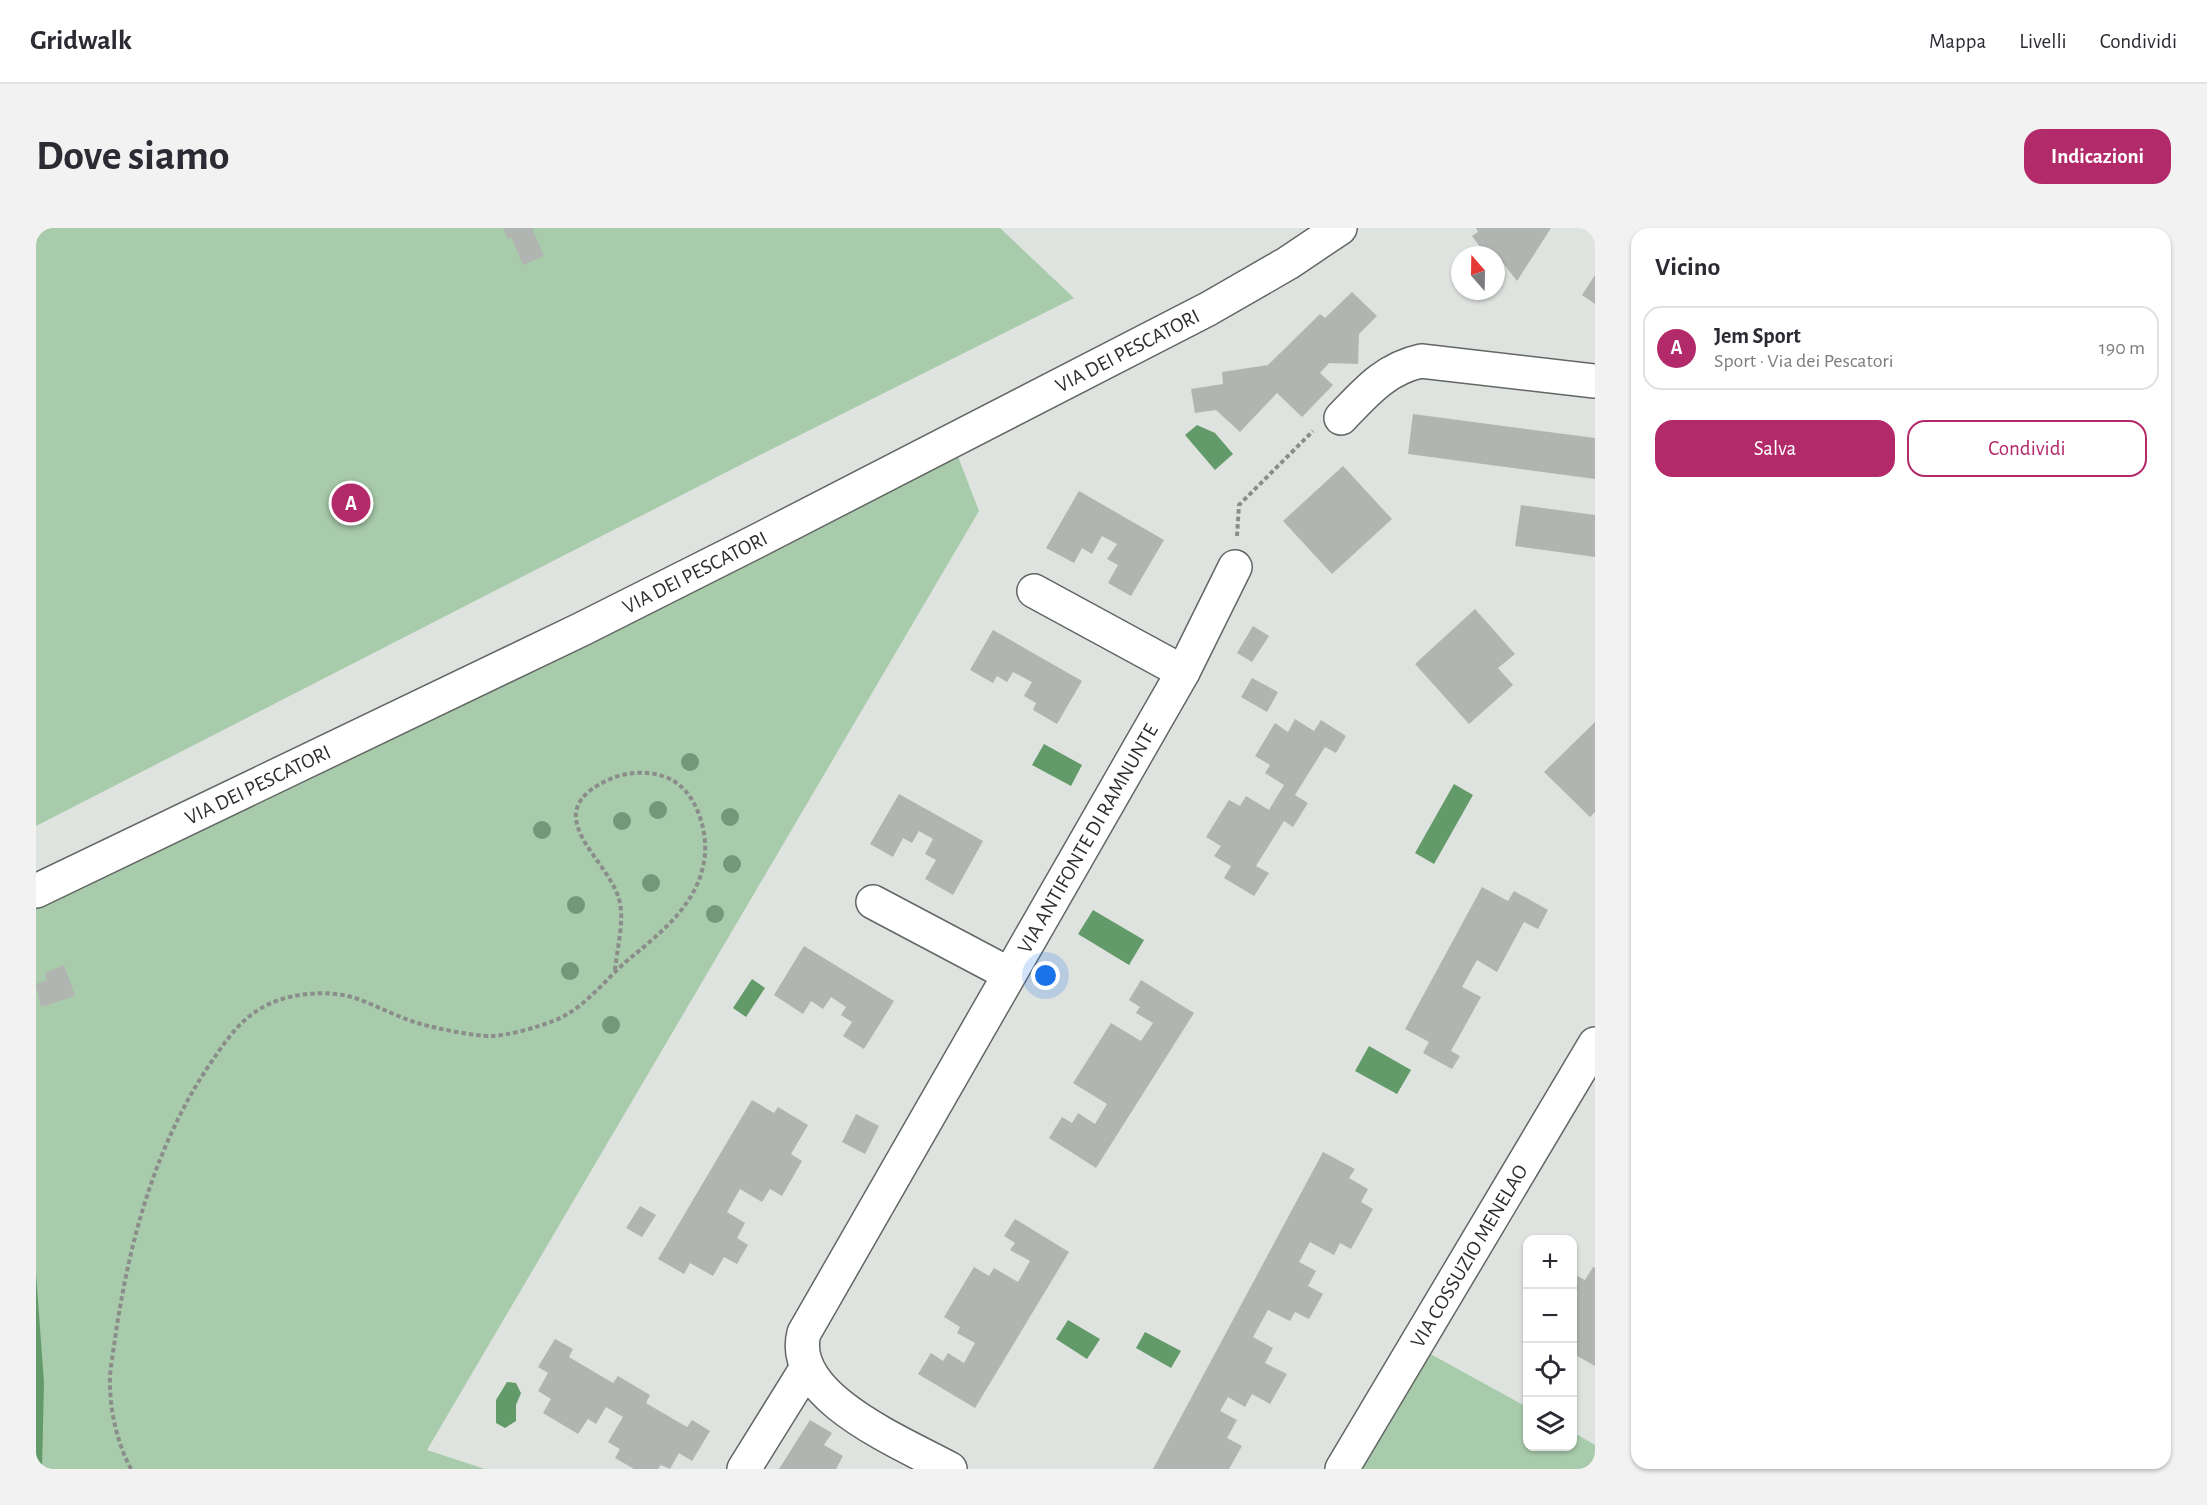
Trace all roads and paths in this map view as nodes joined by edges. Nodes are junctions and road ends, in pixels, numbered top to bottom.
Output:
1 (1340, 228) edge
2 (1595, 381) edge
3 (1341, 418) joint
4 (1235, 567) joint
5 (1034, 591) dead end
6 (1183, 672) junction
7 (36, 891) edge
8 (873, 902) dead end
9 (615, 970) junction
10 (1010, 974) junction
11 (1595, 1044) edge
12 (806, 1369) junction
13 (131, 1469) edge
14 (744, 1469) edge
15 (950, 1469) edge
16 (1342, 1469) edge

1 - 7 street, VIA DEI PESCATORI
2 - 3 street
3 - 4 path
4 - 6 street, VIA ANTIFONTE DI RAMNUNTE
5 - 6 street
6 - 10 street, VIA ANTIFONTE DI RAMNUNTE
8 - 10 street
9 - 9 path
9 - 13 path
10 - 12 street, VIA ANTIFONTE DI RAMNUNTE
11 - 16 street, VIA COSSUZIO MENELAO
12 - 14 street
12 - 15 street

